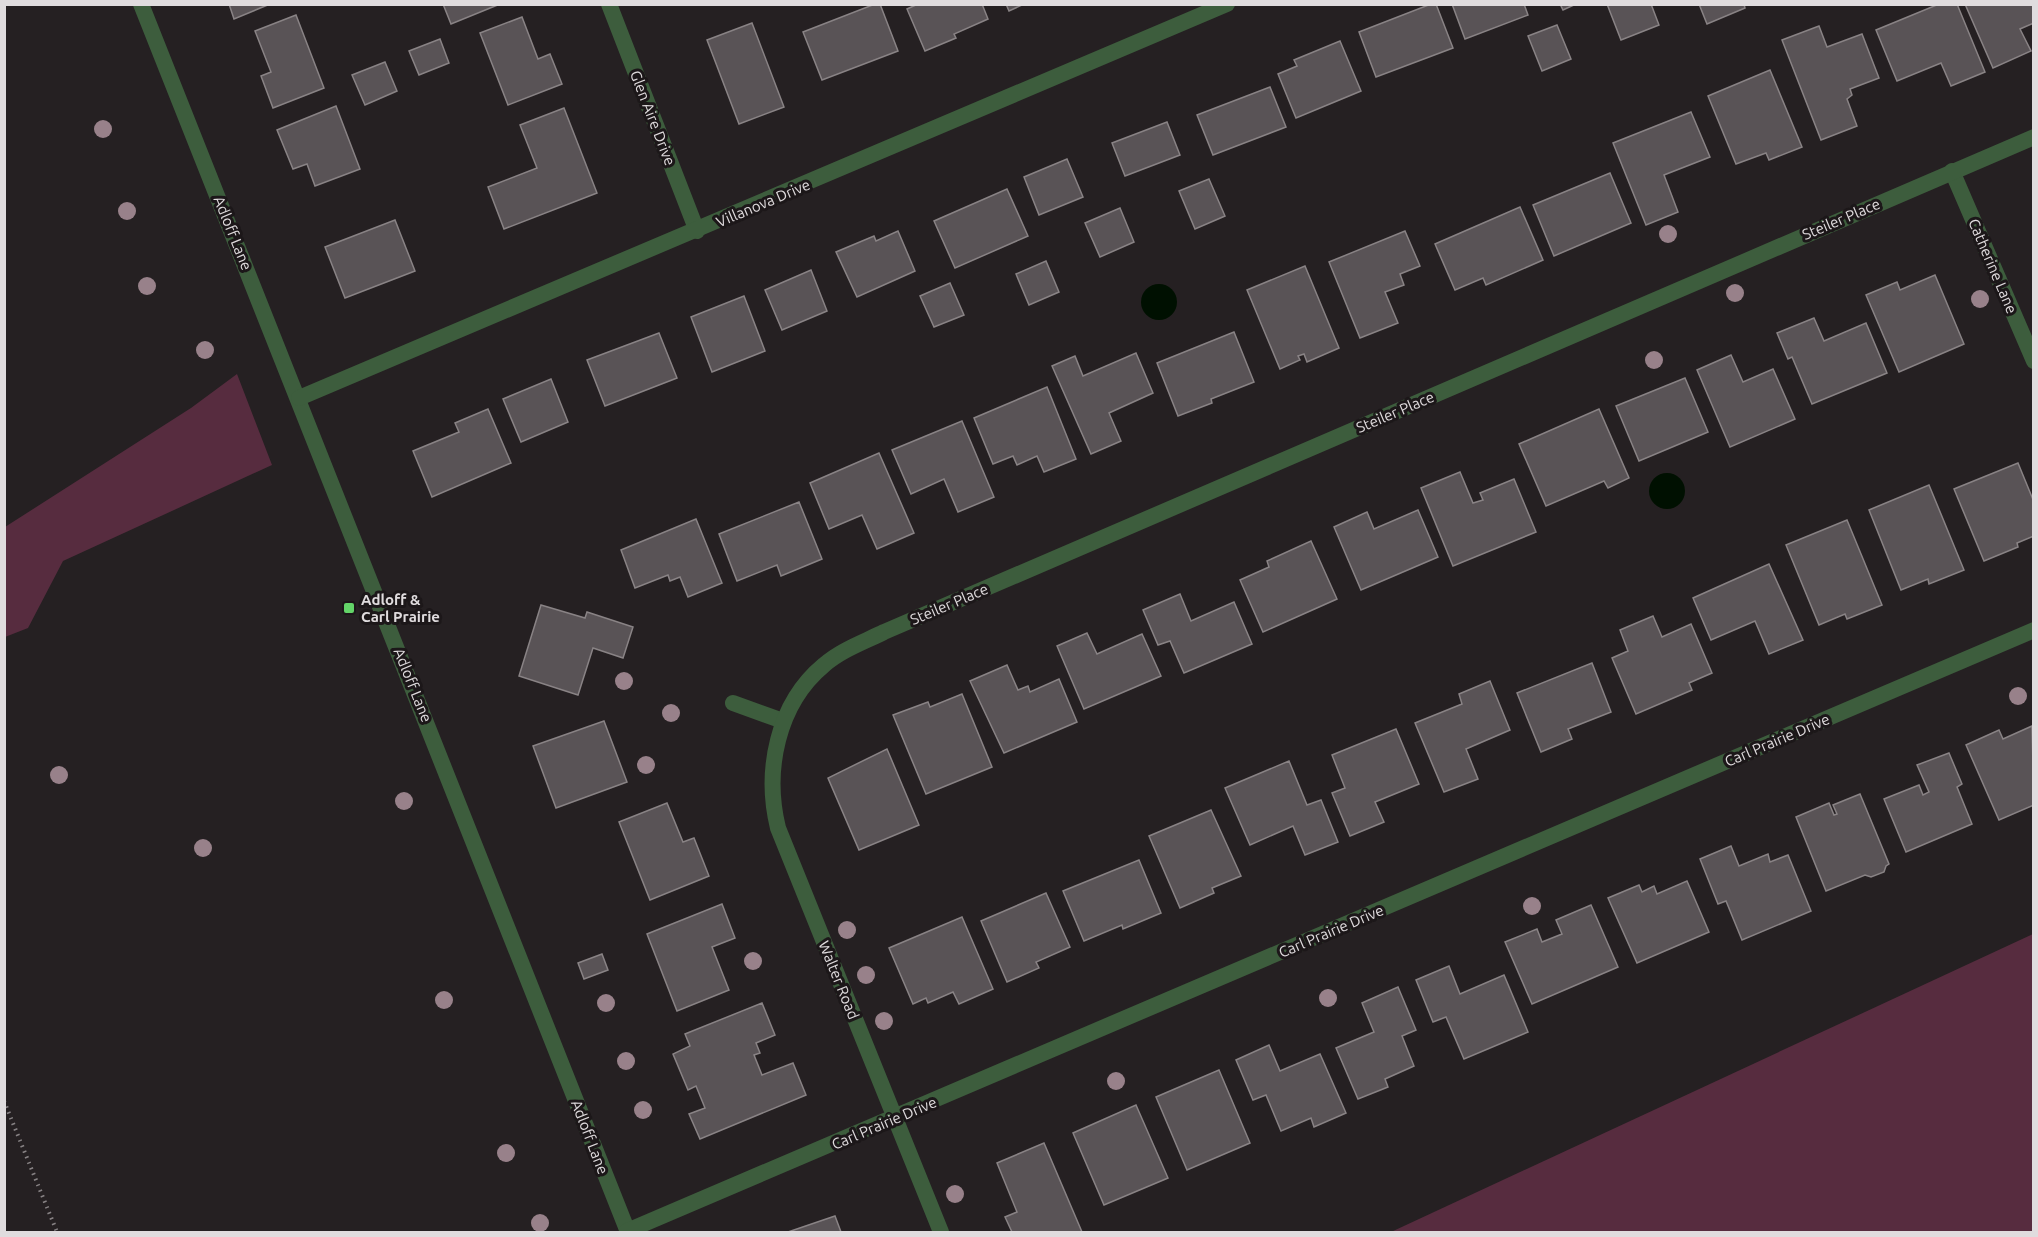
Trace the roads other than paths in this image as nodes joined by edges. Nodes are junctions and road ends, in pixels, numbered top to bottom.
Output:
1 (141, 4) edge
2 (609, 4) edge
3 (1227, 4) edge
4 (2034, 137) edge
5 (1952, 171) junction
6 (697, 231) junction
7 (2034, 361) edge
8 (299, 398) junction
9 (2034, 630) edge
10 (734, 703) dead end
11 (783, 721) junction
12 (894, 1118) junction
13 (627, 1232) edge
14 (941, 1233) edge

1 - 8 street, Adloff Lane
2 - 6 street, Glen Aire Drive
3 - 6 street, Villanova Drive
4 - 5 street, Steiler Place
5 - 7 street, Catherine Lane
5 - 11 street, Steiler Place
6 - 8 street, Villanova Drive
8 - 13 street, Adloff Lane
9 - 12 street, Carl Prairie Drive
10 - 11 street
11 - 12 street, Walter Road
12 - 13 street, Carl Prairie Drive
12 - 14 street, Walter Road

